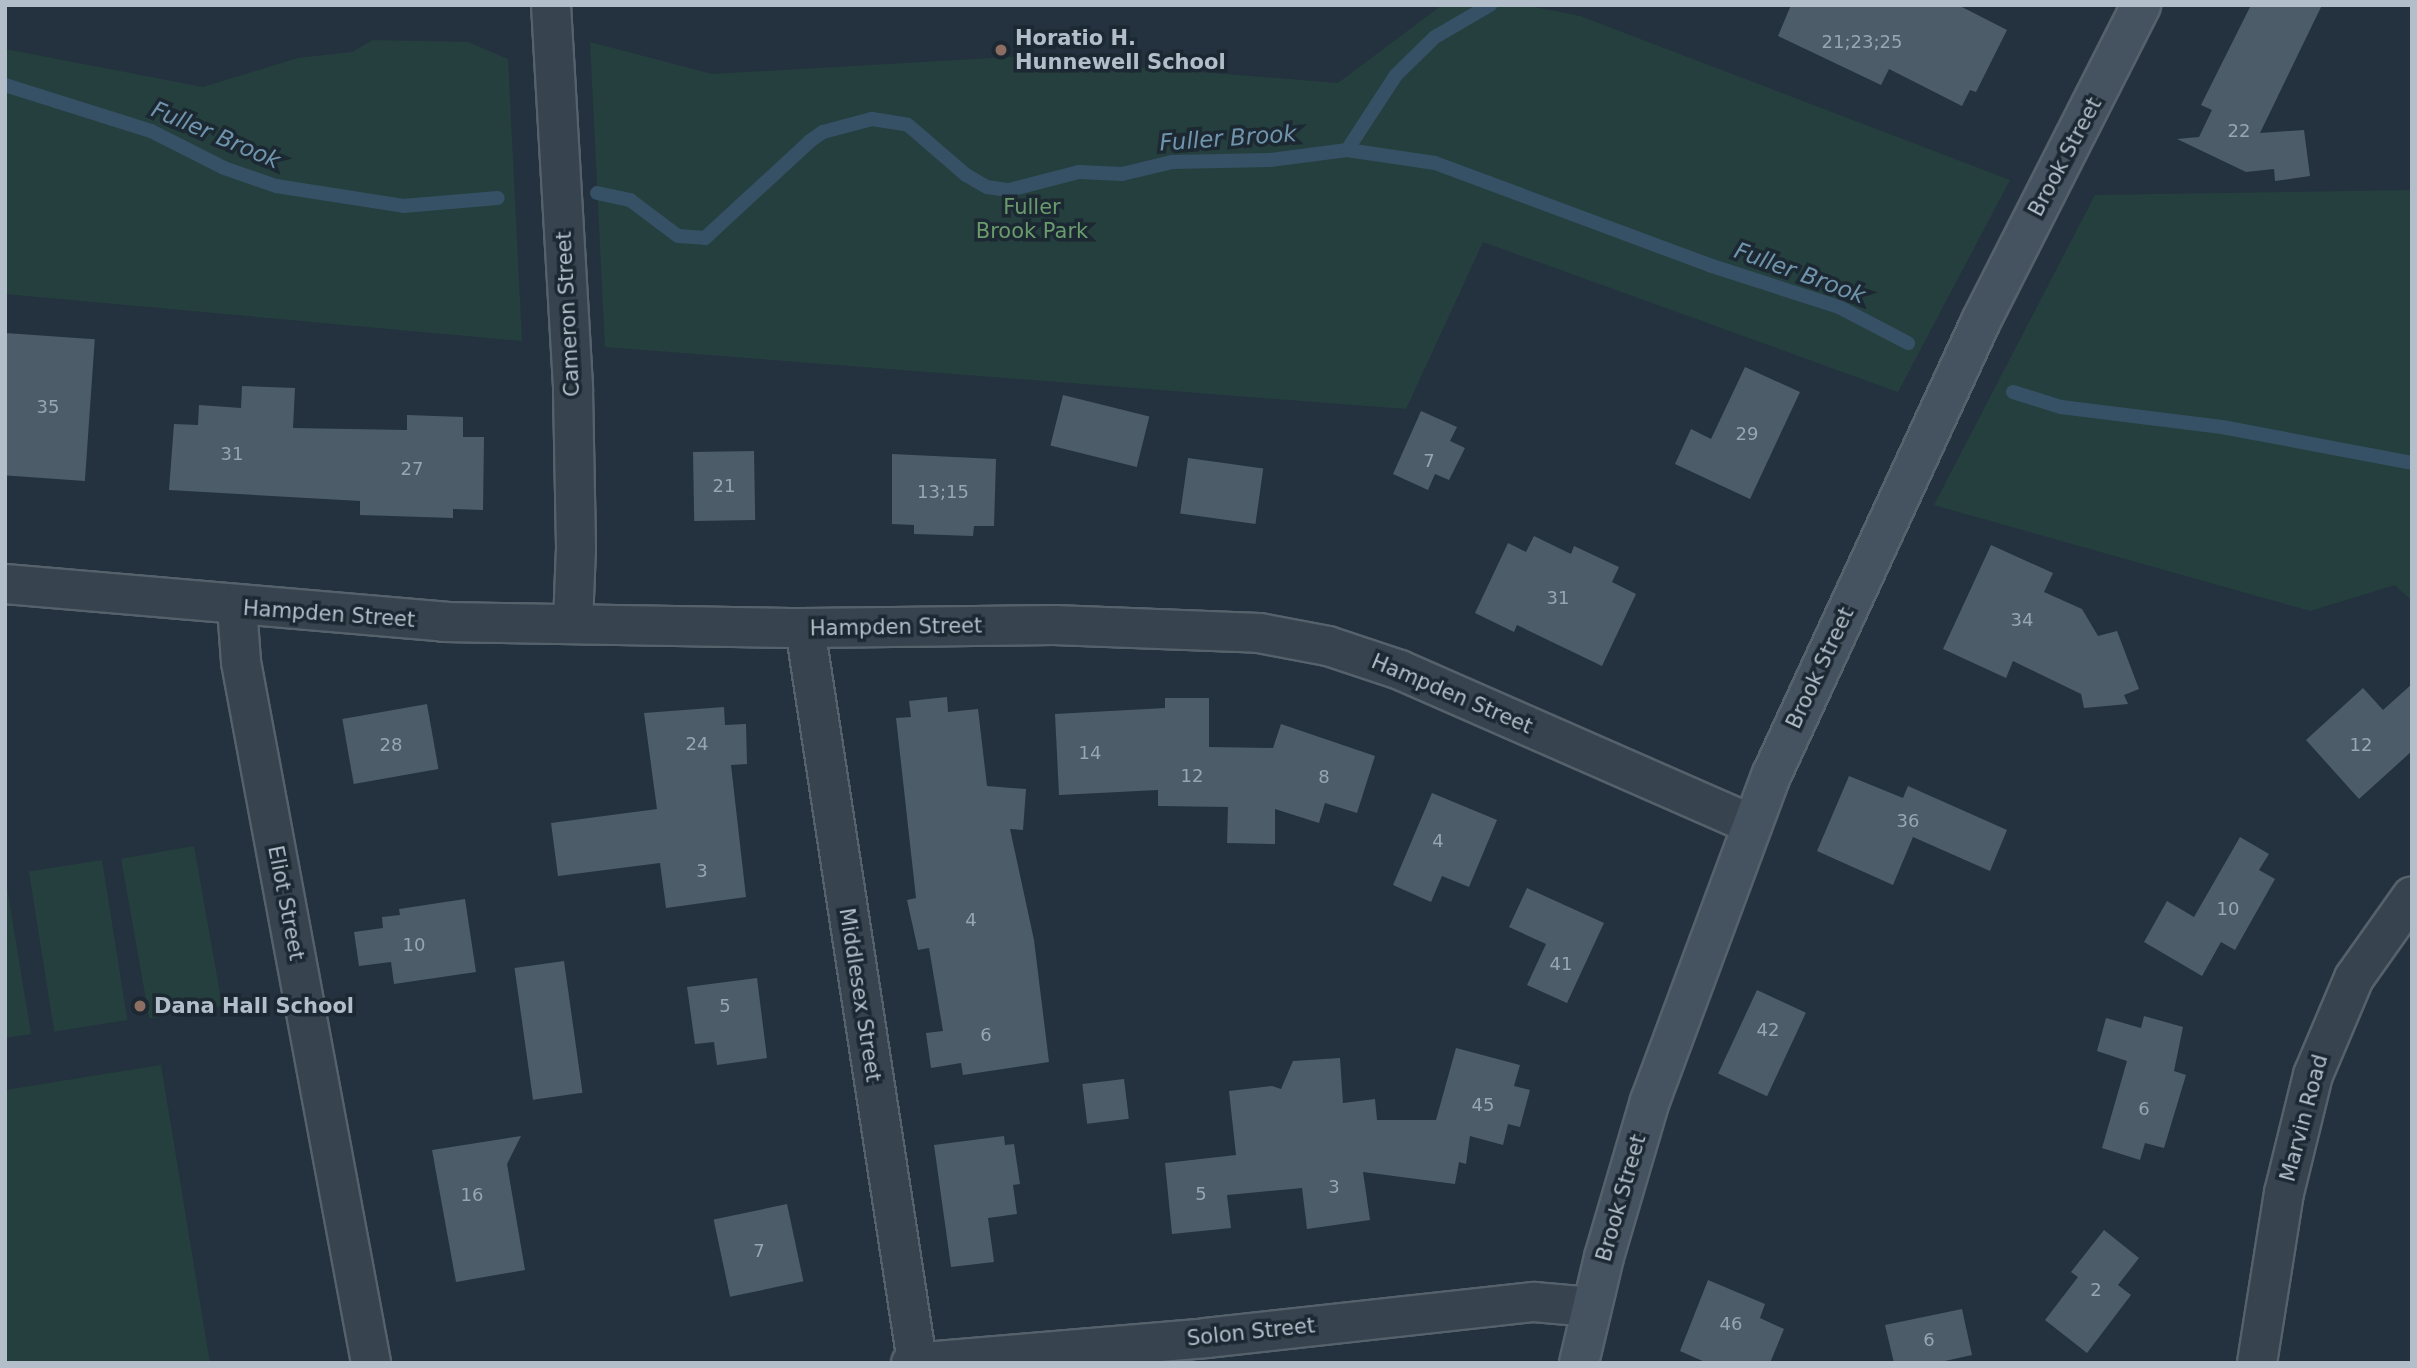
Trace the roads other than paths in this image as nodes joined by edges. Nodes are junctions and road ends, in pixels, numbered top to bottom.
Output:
1 (551, 5) edge
2 (2141, 5) edge
3 (5, 584) edge
4 (237, 607) junction
5 (573, 624) junction
6 (805, 628) junction
7 (1751, 824) junction
8 (2412, 896) edge
9 (1591, 1307) junction
10 (917, 1362) edge
11 (371, 1363) edge
12 (911, 1363) edge
13 (1579, 1363) edge
14 (2257, 1363) edge

1 - 5 street, Cameron Street
2 - 7 street, Brook Street
3 - 4 street, Hampden Street
4 - 5 street, Hampden Street
4 - 11 street, Eliot Street
5 - 6 street, Hampden Street
6 - 7 street, Hampden Street
6 - 10 street, Middlesex Street
7 - 9 street, Brook Street
8 - 14 street, Marvin Road
9 - 10 street, Solon Street
9 - 13 street, Brook Street
10 - 12 street, Solon Street

